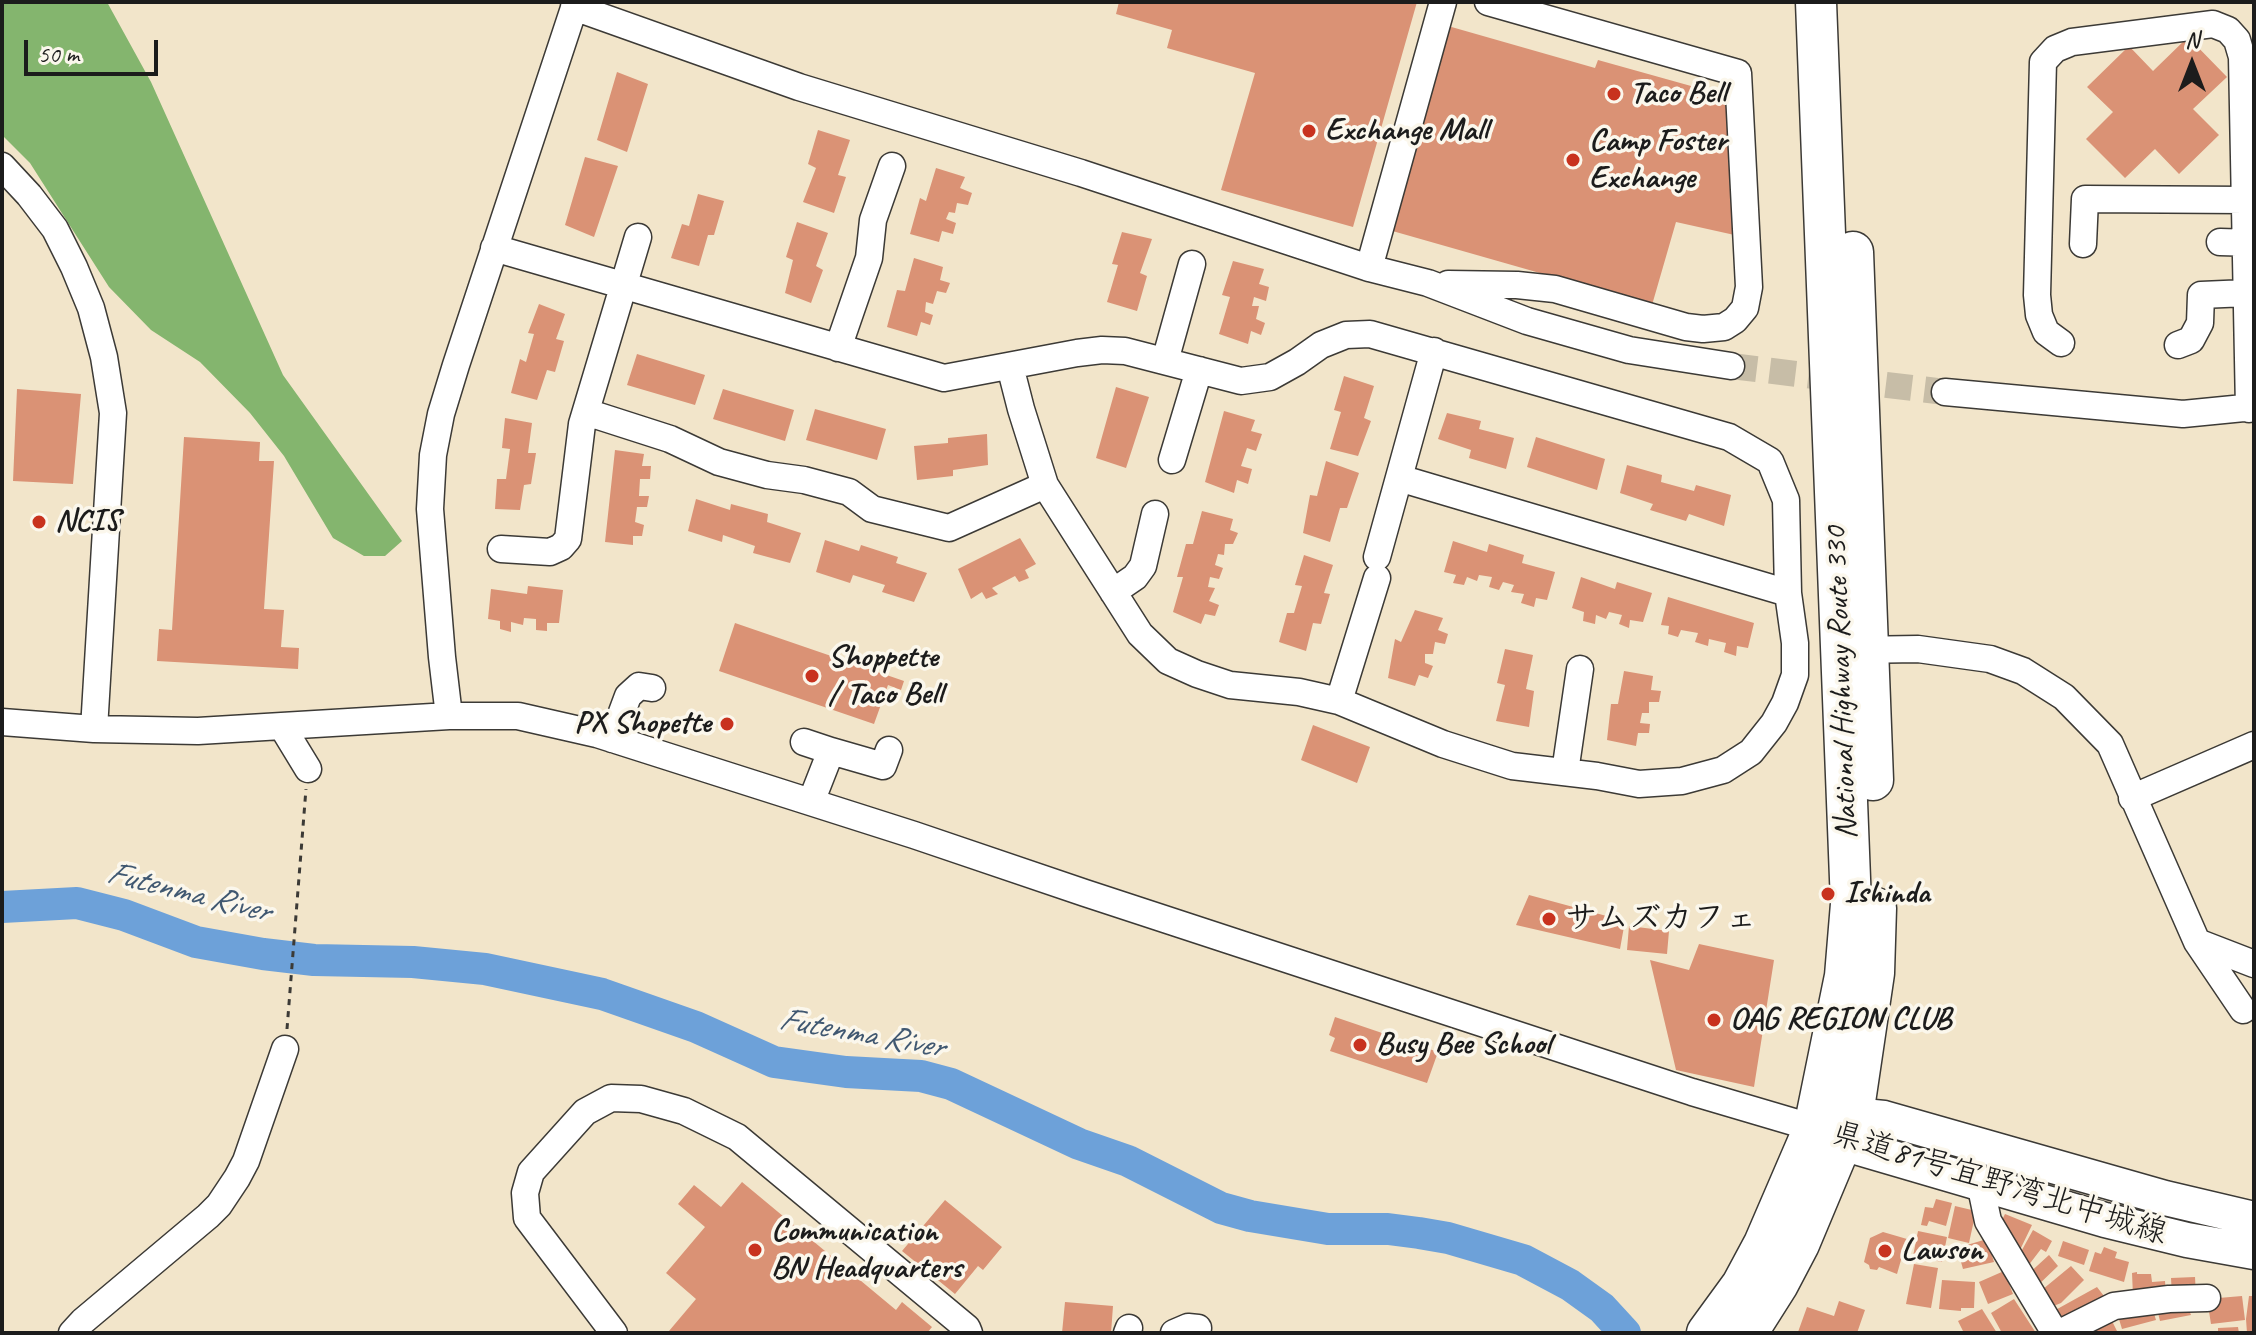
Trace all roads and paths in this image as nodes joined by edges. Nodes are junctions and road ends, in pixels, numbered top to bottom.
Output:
1 (1443, 2) edge
2 (1488, 2) edge
3 (1816, 2) edge
4 (1842, 2) edge
5 (575, 5) edge
6 (2, 166) edge
7 (892, 166) dead end
8 (2245, 200) junction
9 (638, 237) dead end
10 (2220, 242) dead end
11 (2250, 242) edge
12 (2039, 244) junction
13 (494, 248) junction
14 (1192, 264) dead end
15 (1369, 268) junction
16 (1428, 283) junction
17 (623, 285) junction
18 (2247, 293) junction
19 (2061, 343) dead end
20 (2178, 345) dead end
21 (838, 348) junction
22 (1434, 351) junction
23 (1165, 361) junction
24 (1010, 366) junction
25 (1731, 366) tunnel mouth
26 (1199, 370) junction
27 (1945, 392) tunnel mouth
28 (2252, 408) edge
29 (586, 412) junction
30 (1172, 460) dead end
31 (1399, 478) junction
32 (1045, 485) junction
33 (1155, 514) dead end
34 (501, 549) dead end
35 (1113, 592) junction
36 (1788, 593) junction
37 (1855, 650) junction
38 (1580, 669) dead end
39 (652, 688) dead end
40 (1339, 701) junction
41 (449, 716) junction
42 (2, 722) edge
43 (283, 728) junction
44 (94, 729) junction
45 (612, 739) junction
46 (804, 742) dead end
47 (2254, 745) edge
48 (889, 750) dead end
49 (831, 751) junction
50 (308, 769) joint
51 (1565, 772) junction
52 (2132, 798) junction
53 (811, 802) junction
54 (2197, 942) junction
55 (2254, 964) edge
56 (2243, 1010) dead end
57 (285, 1049) joint
58 (1836, 1129) junction
59 (1980, 1183) junction
60 (2254, 1219) edge
61 (2254, 1252) edge
62 (2207, 1298) dead end
63 (72, 1333) edge
64 (614, 1333) edge
65 (969, 1333) edge
66 (1174, 1333) edge
67 (1197, 1333) edge
68 (1707, 1333) edge
69 (1747, 1333) edge
70 (2057, 1333) edge

1 - 15 street
2 - 16 street
3 - 37 highway, National Highway Route 330
4 - 37 highway, National Highway Route 330
5 - 13 street
5 - 15 street
6 - 44 street
7 - 21 street
8 - 11 street
8 - 12 street
8 - 12 street
9 - 17 street
10 - 11 street
11 - 18 street
12 - 19 street
13 - 17 street
13 - 41 street
14 - 23 street
15 - 16 street
16 - 25 street
17 - 21 street
17 - 29 street
18 - 20 street
18 - 28 street
21 - 24 street
22 - 26 street
22 - 31 street
22 - 36 street
23 - 24 street
23 - 26 street
24 - 32 street
26 - 30 street
27 - 28 street
29 - 32 street
29 - 34 street
31 - 36 street
31 - 40 street
32 - 35 street
33 - 35 street
35 - 40 street
36 - 51 street
37 - 52 street
37 - 58 highway, National Highway Route 330
38 - 51 street
39 - 45 street
40 - 51 street
41 - 43 street
41 - 45 street
42 - 44 street
43 - 44 street
43 - 50 street
45 - 53 street
46 - 49 street
47 - 52 street
48 - 49 street
49 - 53 street
50 - 57 path
52 - 54 street
53 - 58 street
54 - 55 street
54 - 56 street
57 - 63 street
58 - 59 main road, 県道81号宜野湾北中城線
58 - 60 main road, 県道81号宜野湾北中城線
58 - 68 highway, National Highway Route 330
58 - 69 highway, National Highway Route 330
59 - 61 main road, 県道81号宜野湾北中城線
59 - 70 street
62 - 70 street
64 - 65 street
66 - 67 street

